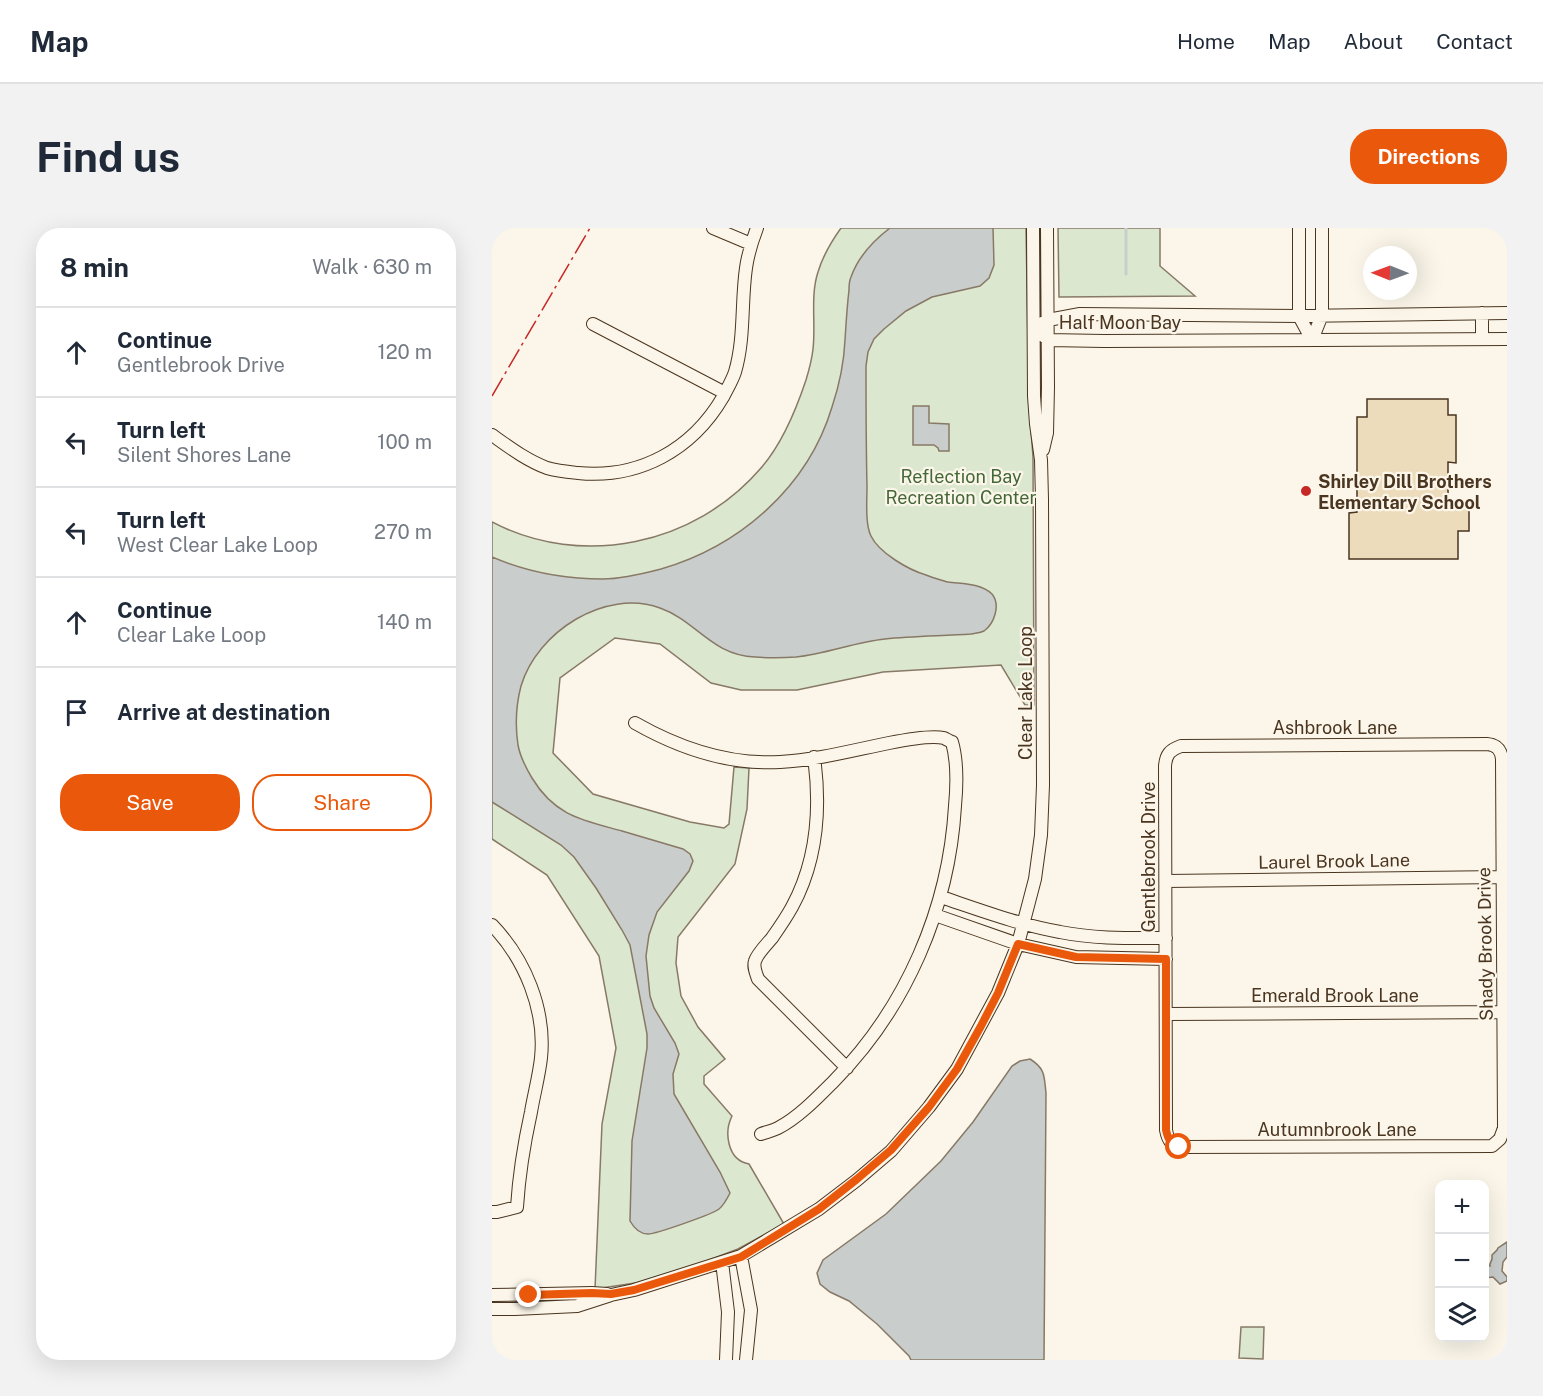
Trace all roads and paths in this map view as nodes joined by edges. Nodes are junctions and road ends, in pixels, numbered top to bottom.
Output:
1 (713, 228) edge
2 (757, 228) edge
3 (1033, 228) edge
4 (1047, 228) edge
5 (1299, 228) edge
6 (1322, 228) edge
7 (751, 244) junction
8 (1482, 313) junction
9 (1507, 313) edge
10 (1322, 315) junction
11 (1299, 316) junction
12 (1048, 320) junction
13 (593, 324) dead end
14 (1034, 327) junction
15 (1482, 339) junction
16 (1507, 339) edge
17 (1048, 340) junction
18 (1312, 340) junction
19 (725, 393) junction
20 (492, 435) edge
21 (1041, 460) junction
22 (635, 723) dead end
23 (1499, 748) joint
24 (1170, 750) joint
25 (814, 757) junction
26 (1502, 877) junction
27 (1166, 880) junction
28 (941, 897) junction
29 (935, 915) junction
30 (1024, 923) junction
31 (492, 925) edge
32 (1166, 938) junction
33 (1018, 944) junction
34 (1166, 959) junction
35 (1504, 1012) junction
36 (1167, 1014) junction
37 (847, 1068) junction
38 (760, 1134) dead end
39 (1500, 1139) joint
40 (1171, 1144) joint
41 (492, 1212) edge
42 (741, 1257) junction
43 (722, 1262) junction
44 (611, 1294) junction
45 (492, 1295) edge
46 (492, 1309) edge
47 (726, 1360) edge
48 (746, 1360) edge

1 - 7 street
2 - 7 street
3 - 14 street, Clear Lake Loop
4 - 12 street, Clear Lake Loop
5 - 11 street
6 - 10 street
7 - 19 street
8 - 9 street, Half Moon Bay
8 - 10 street, Half Moon Bay
8 - 15 street
10 - 11 street, Half Moon Bay
10 - 18 street
11 - 12 street, Half Moon Bay
11 - 18 street
12 - 14 street, Half Moon Bay
12 - 17 street, Clear Lake Loop
13 - 19 street
14 - 17 street, Half Moon Bay
14 - 21 street, Clear Lake Loop
15 - 16 street, Half Moon Bay
15 - 18 street, Half Moon Bay
17 - 18 street, Half Moon Bay
17 - 21 street, Clear Lake Loop
19 - 20 street
21 - 30 street, Clear Lake Loop
22 - 25 street
23 - 24 street, Ashbrook Lane
23 - 26 street, Shady Brook Drive
24 - 27 street, Gentlebrook Drive
25 - 28 street
25 - 37 street
26 - 27 street, Laurel Brook Lane
26 - 35 street, Shady Brook Drive
27 - 32 street, Gentlebrook Drive
28 - 29 street
28 - 30 street
29 - 33 street
29 - 37 street
30 - 32 street
30 - 33 street, Clear Lake Loop
31 - 41 street
32 - 34 street, Gentlebrook Drive
33 - 34 street
33 - 42 street, Clear Lake Loop
34 - 36 street, Gentlebrook Drive
35 - 36 street, Emerald Brook Lane
35 - 39 street, Shady Brook Drive
36 - 40 street, Gentlebrook Drive
37 - 38 street
39 - 40 street, Autumnbrook Lane
42 - 43 street
42 - 48 street
43 - 44 street
43 - 47 street
44 - 45 street
44 - 46 street

